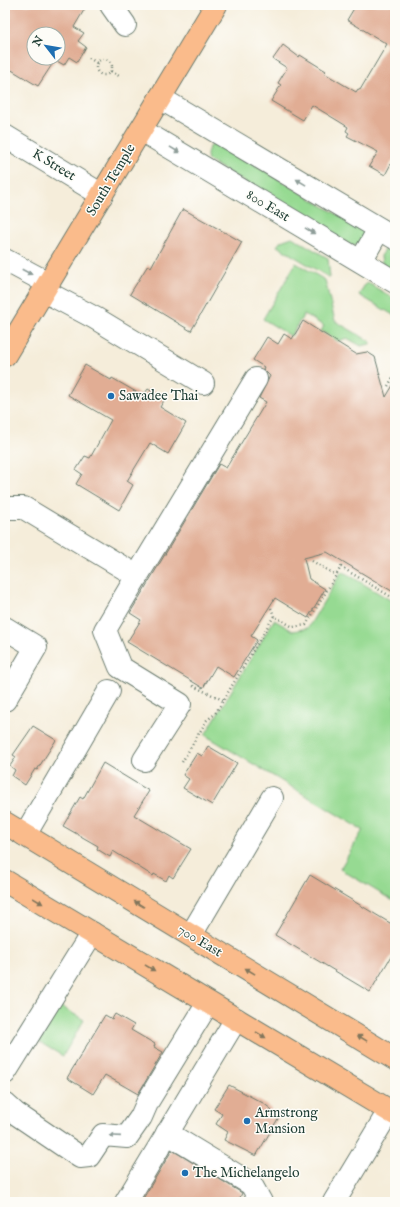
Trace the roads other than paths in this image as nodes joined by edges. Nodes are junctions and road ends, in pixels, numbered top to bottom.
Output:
1 (111, 5) edge
2 (216, 5) edge
3 (125, 25) dead end
4 (160, 98) junction
5 (141, 130) junction
6 (5, 136) edge
7 (102, 195) junction
8 (387, 234) edge
9 (5, 260) edge
10 (361, 261) junction
11 (395, 282) edge
12 (46, 287) junction
13 (5, 355) edge
14 (256, 379) dead end
15 (203, 383) dead end
16 (5, 508) edge
17 (137, 576) junction
18 (5, 628) edge
19 (109, 691) dead end
20 (5, 700) edge
21 (144, 760) dead end
22 (272, 798) dead end
23 (5, 824) edge
24 (24, 835) junction
25 (5, 880) edge
26 (92, 933) junction
27 (191, 936) junction
28 (208, 1003) junction
29 (236, 1020) junction
30 (395, 1059) edge
31 (5, 1073) edge
32 (5, 1104) edge
33 (393, 1108) edge
34 (167, 1134) junction
35 (126, 1202) edge
36 (261, 1202) edge
37 (334, 1202) edge

1 - 3 street
2 - 4 main road, South Temple
4 - 5 main road, South Temple
8 -> 4 street
5 - 7 main road, South Temple
5 -> 10 street, 800 East
6 - 7 street, K Street
7 - 12 main road, South Temple
8 - 10 street
9 -> 12 street
10 - 11 street, 800 East
12 - 13 main road, South Temple
12 - 15 street
14 - 17 street
16 - 17 street
17 - 21 street
18 - 20 street
19 - 24 street
22 - 27 street
23 - 24 main road, 700 East
27 -> 24 main road, 700 East
25 -> 26 main road
26 -> 28 main road
26 - 31 street
30 -> 27 main road, 700 East
28 - 29 main road
28 -> 32 street
29 -> 33 main road
29 - 34 street
33 - 37 street
34 - 35 street
34 - 36 street

